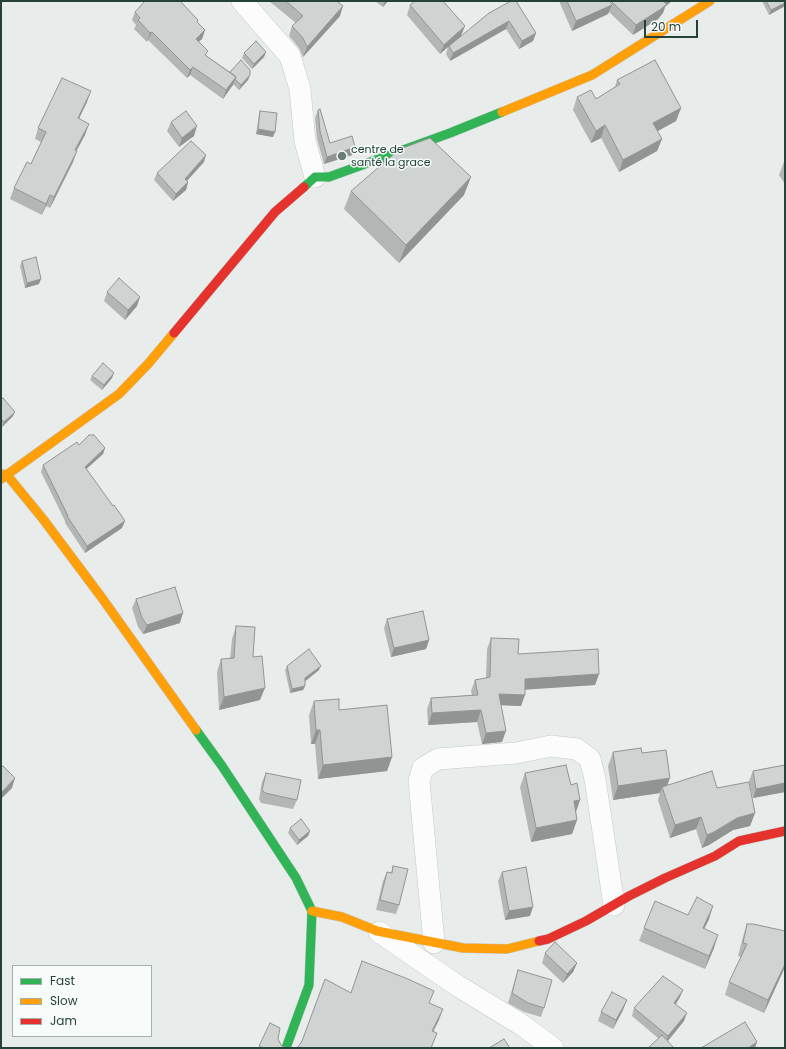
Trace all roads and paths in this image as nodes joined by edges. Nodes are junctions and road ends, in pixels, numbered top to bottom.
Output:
1 (242, 1) edge
2 (710, 1) edge
3 (315, 177) junction
4 (3, 476) edge
5 (785, 832) edge
6 (614, 905) junction
7 (312, 910) junction
8 (377, 930) junction
9 (434, 943) junction
10 (286, 1048) edge
11 (553, 1048) edge

1 - 3 street
2 - 3 street
3 - 4 street
4 - 7 street
5 - 6 street
6 - 9 street
6 - 9 street
7 - 8 street
7 - 10 street
8 - 9 street
8 - 11 street

